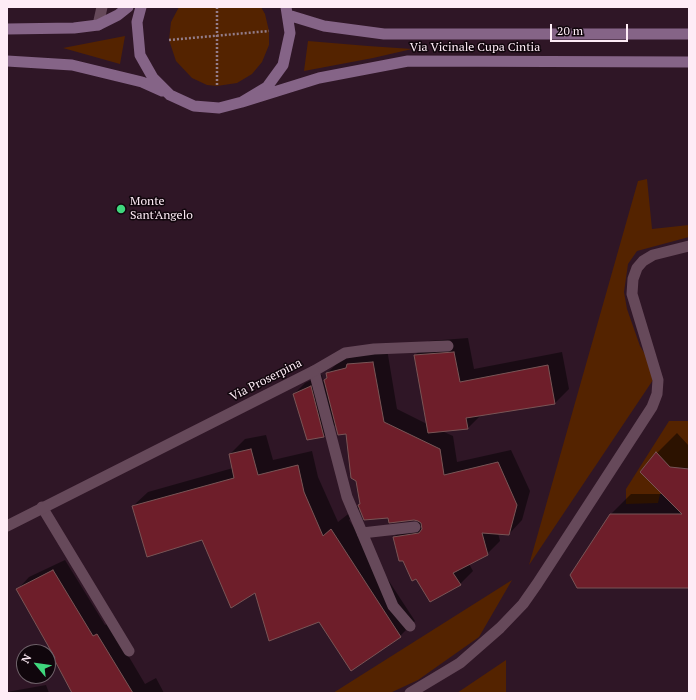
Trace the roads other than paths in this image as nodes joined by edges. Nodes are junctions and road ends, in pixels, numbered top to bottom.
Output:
1 (102, 7) edge
2 (128, 7) edge
3 (141, 7) edge
4 (287, 11) edge
5 (98, 25) junction
6 (7, 29) edge
7 (689, 34) edge
8 (7, 62) edge
9 (689, 62) edge
10 (170, 95) junction
11 (242, 102) junction
12 (689, 246) edge
13 (448, 346) dead end
14 (314, 371) junction
15 (42, 507) junction
16 (7, 526) edge
17 (415, 527) dead end
18 (362, 533) junction
19 (410, 626) dead end
20 (130, 651) dead end
21 (410, 693) edge

1 - 5 street
2 - 5 main road
3 - 10 main road
4 - 7 main road, Via Vicinale Cupa Cintia
4 - 11 main road
5 - 6 main road
8 - 10 main road
9 - 11 main road, Via Vicinale Cupa Cintia
10 - 11 main road
12 - 21 street
13 - 14 street
14 - 15 street, Via Proserpina
14 - 18 street, Via Proserpina
15 - 16 street, Via Proserpina
15 - 20 street
17 - 18 street
18 - 19 street, Via Proserpina

